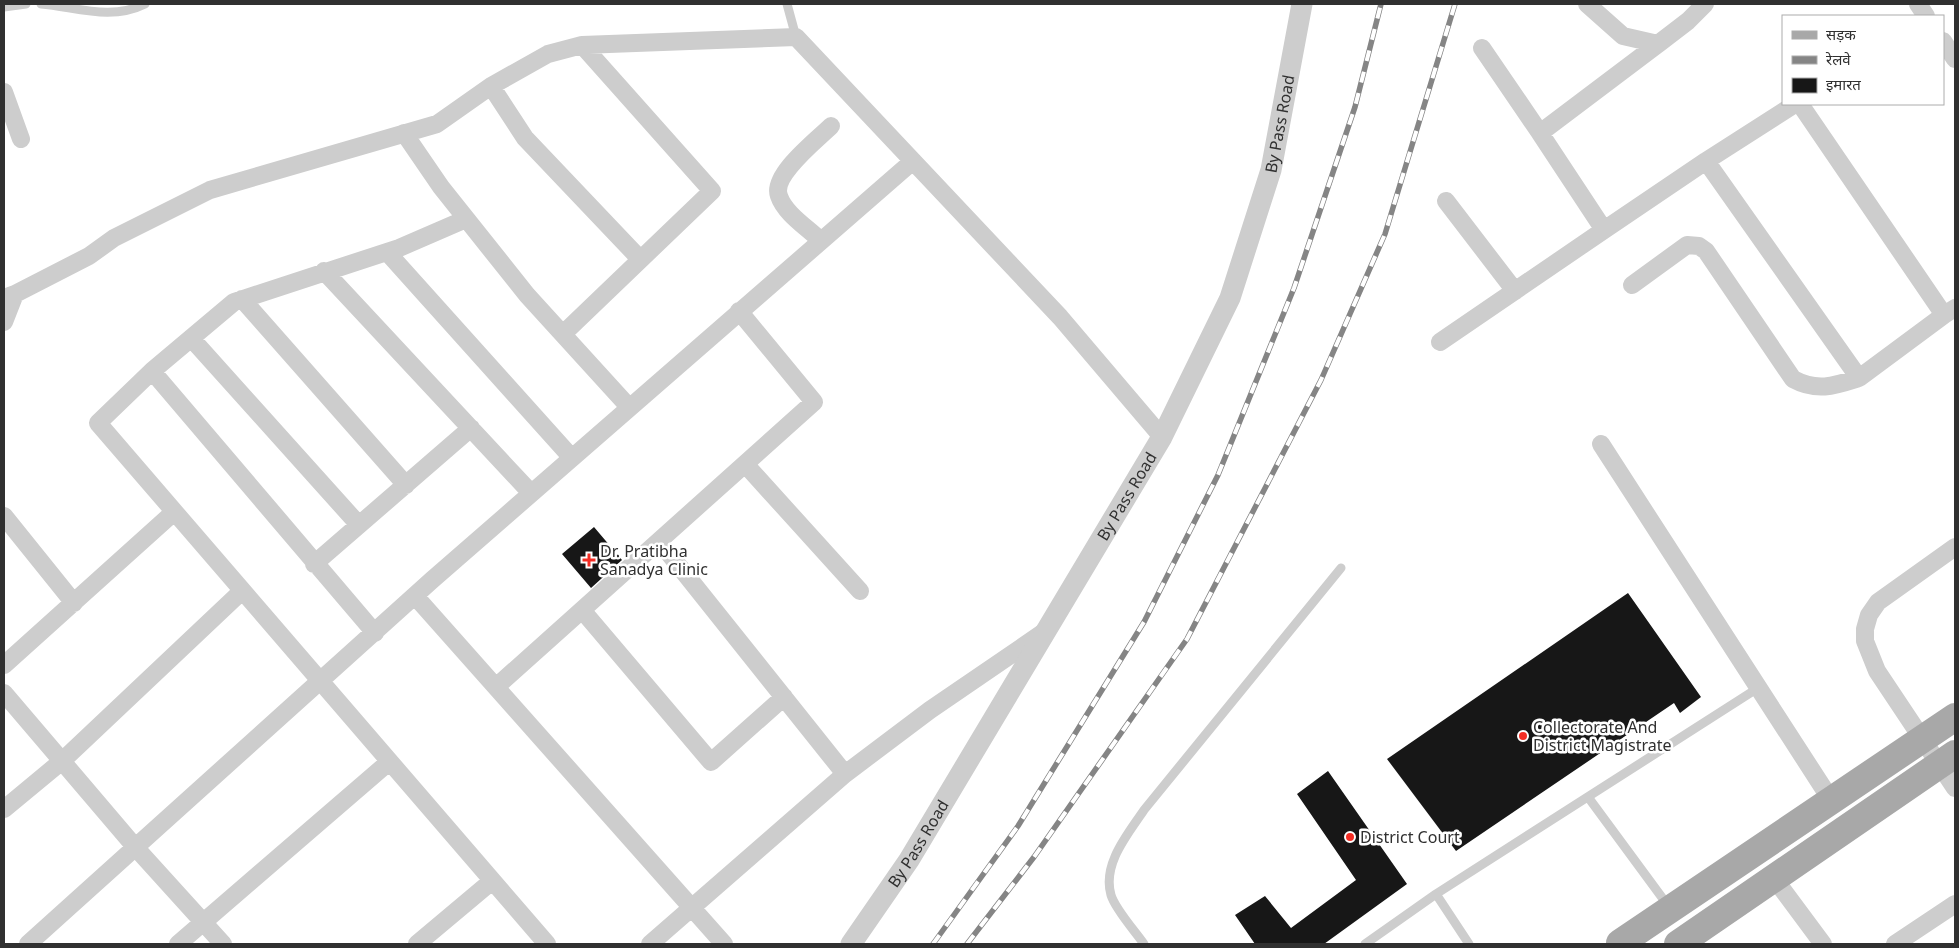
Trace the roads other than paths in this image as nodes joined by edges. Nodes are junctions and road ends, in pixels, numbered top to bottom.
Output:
1 (26, 4) edge
2 (41, 4) edge
3 (145, 4) edge
4 (787, 4) edge
5 (1302, 4) edge
6 (1587, 4) edge
7 (1705, 4) edge
8 (4, 7) edge
9 (796, 36) junction
10 (1944, 42) edge
11 (1658, 44) junction
12 (582, 45) junction
13 (1482, 48) dead end
14 (1955, 59) edge
15 (491, 86) junction
16 (4, 92) edge
17 (1793, 105) edge
18 (1801, 105) edge
19 (831, 126) dead end
20 (1540, 133) junction
21 (404, 134) junction
22 (21, 139) dead end
23 (913, 161) junction
24 (1706, 162) junction
25 (1446, 200) dead end
26 (466, 218) junction
27 (1604, 230) junction
28 (821, 240) junction
29 (387, 252) junction
30 (640, 259) junction
31 (324, 271) junction
32 (1632, 285) dead end
33 (1515, 291) junction
34 (9, 296) edge
35 (242, 299) junction
36 (739, 311) junction
37 (1950, 312) edge
38 (4, 322) edge
39 (564, 333) junction
40 (191, 338) junction
41 (1440, 342) dead end
42 (152, 371) junction
43 (1859, 378) junction
44 (629, 407) junction
45 (471, 428) junction
46 (1162, 436) junction
47 (1601, 444) dead end
48 (572, 458) junction
49 (745, 464) junction
50 (406, 485) junction
51 (531, 493) junction
52 (174, 512) junction
53 (4, 516) edge
54 (359, 525) junction
55 (658, 541) junction
56 (1955, 547) edge
57 (314, 564) junction
58 (1341, 568) dead end
59 (242, 591) junction
60 (860, 591) dead end
61 (416, 596) junction
62 (74, 602) junction
63 (582, 610) junction
64 (1047, 631) junction
65 (375, 633) junction
66 (4, 665) edge
67 (321, 683) junction
68 (496, 687) junction
69 (1758, 688) junction
70 (4, 693) edge
71 (784, 698) junction
72 (1955, 717) edge
73 (1924, 739) junction
74 (1948, 759) edge
75 (62, 761) junction
76 (389, 762) junction
77 (845, 774) junction
78 (1955, 788) edge
79 (1588, 797) junction
80 (1831, 800) junction
81 (4, 810) edge
82 (136, 848) junction
83 (1774, 878) junction
84 (492, 881) junction
85 (1436, 894) junction
86 (1955, 904) edge
87 (692, 908) junction
88 (1668, 911) junction
89 (203, 922) junction
90 (1621, 943) edge
91 (1683, 943) edge
92 (28, 944) edge
93 (178, 944) edge
94 (222, 944) edge
95 (417, 944) edge
96 (547, 944) edge
97 (650, 944) edge
98 (724, 944) edge
99 (851, 944) edge
100 (1144, 944) edge
101 (1365, 944) edge
102 (1469, 944) edge
103 (1823, 944) edge
104 (1895, 944) edge

1 - 8 lane
2 - 3 lane
4 - 9 lane
5 - 46 street, By Pass Road
6 - 11 street
7 - 11 street
9 - 12 street
9 - 23 street
10 - 14 street
11 - 20 street
12 - 15 street
12 - 30 street
13 - 20 street
15 - 21 street
15 - 30 street
16 - 22 street
17 - 24 street
18 - 37 street
19 - 28 street
20 - 27 street
21 - 26 street
21 - 34 street
23 - 28 street
23 - 46 street
24 - 27 street
24 - 43 street
25 - 33 street
26 - 29 street
26 - 39 street
27 - 33 street
28 - 36 street
29 - 31 street
29 - 48 street
30 - 39 street
31 - 35 street
31 - 45 street
32 - 43 street
33 - 41 street
34 - 38 street
35 - 40 street
35 - 50 street
36 - 44 street
36 - 49 street
37 - 43 street
39 - 44 street
40 - 42 street
40 - 54 street
42 - 52 street
42 - 57 street
44 - 48 street
45 - 50 street
45 - 51 street
46 - 64 street, By Pass Road
47 - 69 street
48 - 51 street
49 - 55 street
49 - 60 street
50 - 54 street
51 - 61 street
52 - 59 street
52 - 62 street
53 - 62 street
54 - 57 street
55 - 63 street
55 - 71 street
56 - 73 street
57 - 65 street
58 - 100 lane
59 - 67 street
59 - 75 street
61 - 65 street
61 - 68 street
62 - 66 street
63 - 68 street
63 - 71 street
64 - 77 street
64 - 99 street, By Pass Road
65 - 67 street
67 - 76 street
67 - 82 street
68 - 87 street
69 - 79 lane
69 - 80 street
70 - 75 street
71 - 77 street
72 - 73 main road
73 - 74 street
73 - 80 main road
74 - 78 street
74 - 83 main road
75 - 81 street
75 - 82 street
76 - 84 street
76 - 89 street
77 - 87 street
79 - 85 lane
79 - 88 lane
80 - 88 main road
82 - 89 street
82 - 92 street
83 - 91 main road
83 - 103 street
84 - 95 street
84 - 96 street
85 - 101 lane
85 - 102 lane
86 - 104 street
87 - 97 street
87 - 98 street
88 - 90 main road
88 - 91 main road
89 - 93 street
89 - 94 street

